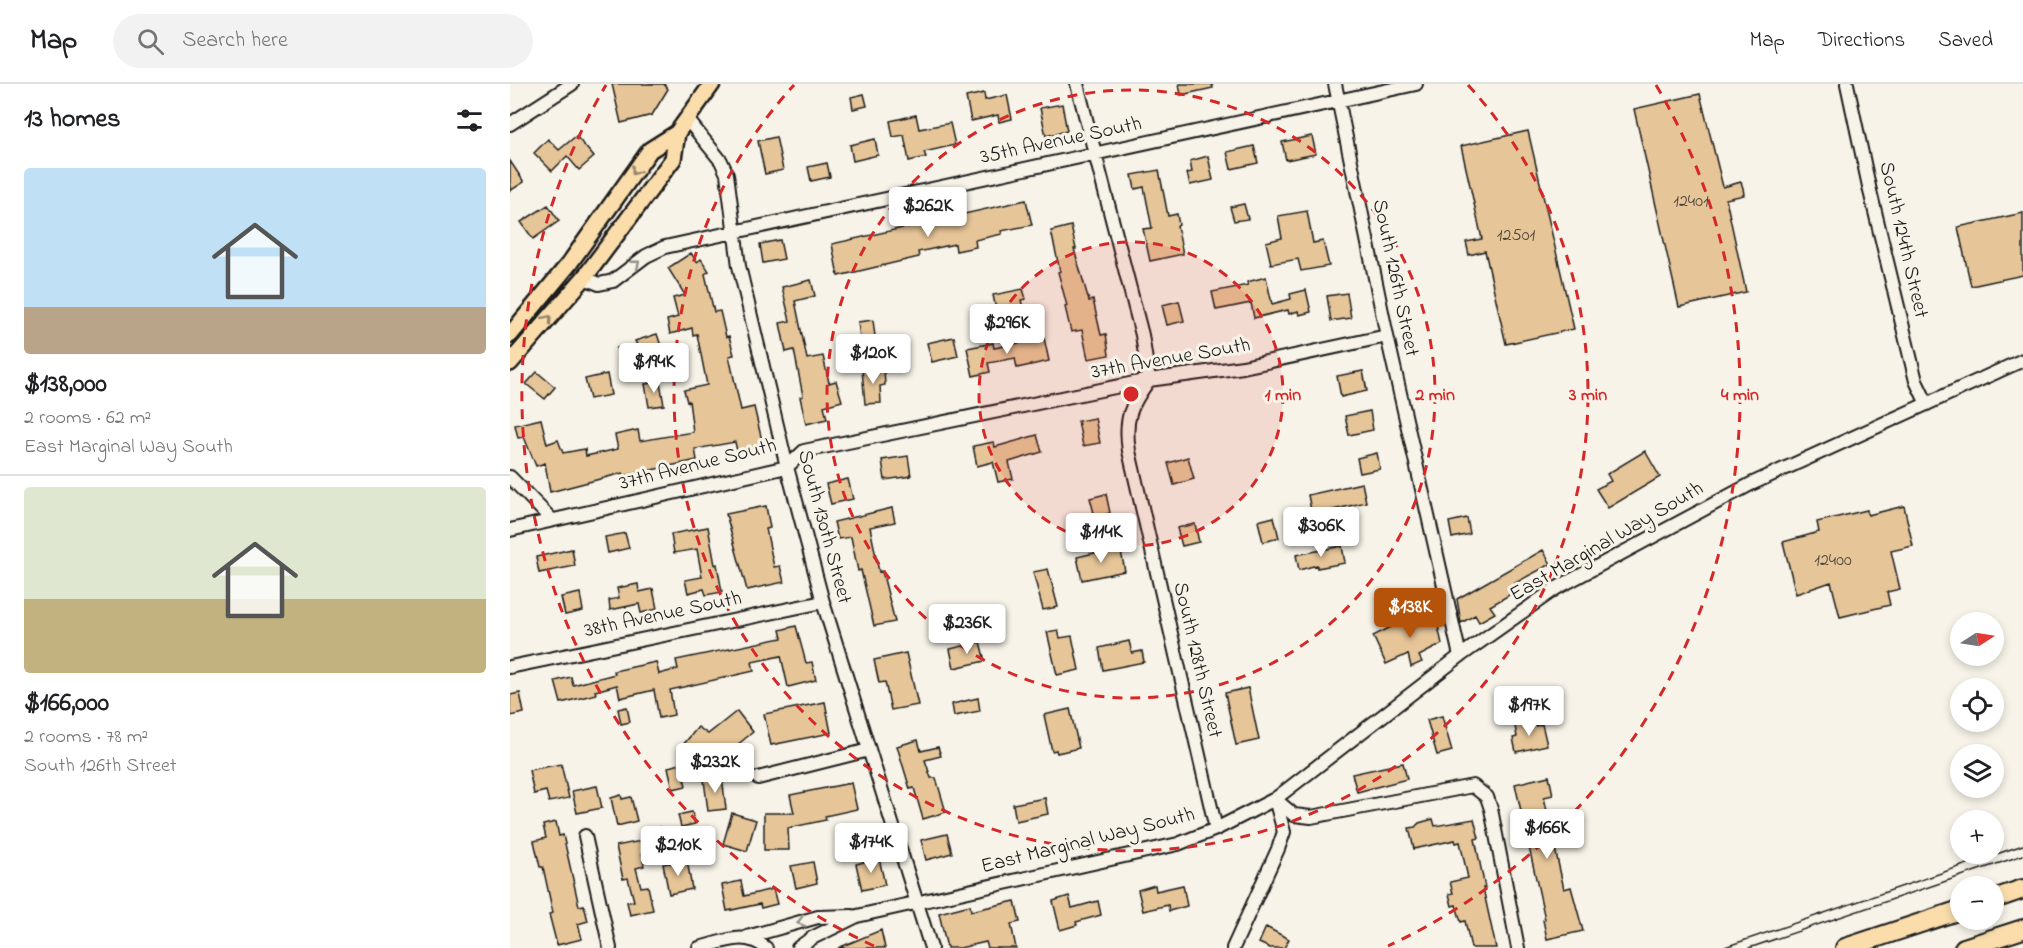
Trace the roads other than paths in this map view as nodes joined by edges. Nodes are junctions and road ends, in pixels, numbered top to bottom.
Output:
1 (572, 84) edge
2 (712, 84) edge
3 (1077, 84) edge
4 (1335, 84) edge
5 (1416, 84) edge
6 (1847, 84) edge
7 (1338, 102) junction
8 (687, 118) junction
9 (510, 124) edge
10 (677, 132) junction
11 (1096, 153) junction
12 (735, 232) junction
13 (584, 278) junction
14 (510, 335) edge
15 (1387, 336) junction
16 (2023, 360) edge
17 (510, 363) edge
18 (1149, 380) junction
19 (1927, 404) junction
20 (787, 467) junction
21 (510, 477) edge
22 (552, 520) junction
23 (510, 530) edge
24 (823, 602) junction
25 (1460, 656) junction
26 (510, 667) edge
27 (868, 750) junction
28 (758, 778) dead end
29 (1275, 799) junction
30 (1216, 829) junction
31 (585, 836) dead end
32 (2023, 890) edge
33 (2004, 896) edge
34 (915, 902) junction
35 (1950, 913) edge
36 (857, 916) junction
37 (2023, 928) edge
38 (747, 937) junction
39 (610, 948) edge
40 (699, 948) edge
41 (766, 948) edge
42 (798, 948) edge
43 (931, 948) edge
44 (1233, 948) edge
45 (1518, 948) edge
46 (1845, 948) edge
47 (1964, 948) edge

1 - 9 street
2 - 8 main road
3 - 11 street
4 - 7 street, South 126th Street
5 - 7 street, 35th Avenue South
6 - 19 street, South 124th Street
7 - 11 street, 35th Avenue South
7 - 15 street, South 126th Street
8 - 10 main road
8 - 12 street, South 130th Street
10 - 13 main road
10 -> 14 main road
11 - 12 street, 35th Avenue South
11 - 18 street
13 -> 12 street, 35th Avenue South
12 - 20 street, South 130th Street
17 -> 13 main road
15 - 18 street, 37th Avenue South
15 - 25 street, South 126th Street
16 - 19 street, East Marginal Way South
18 - 20 street, 37th Avenue South
18 - 30 street, South 128th Street
19 - 25 street, East Marginal Way South
20 - 22 street, 37th Avenue South
20 - 24 street, South 130th Street
21 - 22 street
22 - 23 street, 37th Avenue South
24 - 26 street, 38th Avenue South
24 - 27 street, South 130th Street
25 - 29 street, East Marginal Way South
27 - 28 street
27 - 34 street, South 130th Street
29 - 30 street, East Marginal Way South
29 - 44 street
29 - 45 street
30 - 34 street, East Marginal Way South
31 - 39 street
32 - 33 highway
34 - 36 street, East Marginal Way South
34 - 43 street, South 130th Street
35 - 46 highway
36 -> 38 street
36 - 42 street, East Marginal Way South
37 - 47 highway
38 - 40 street
38 - 41 street

